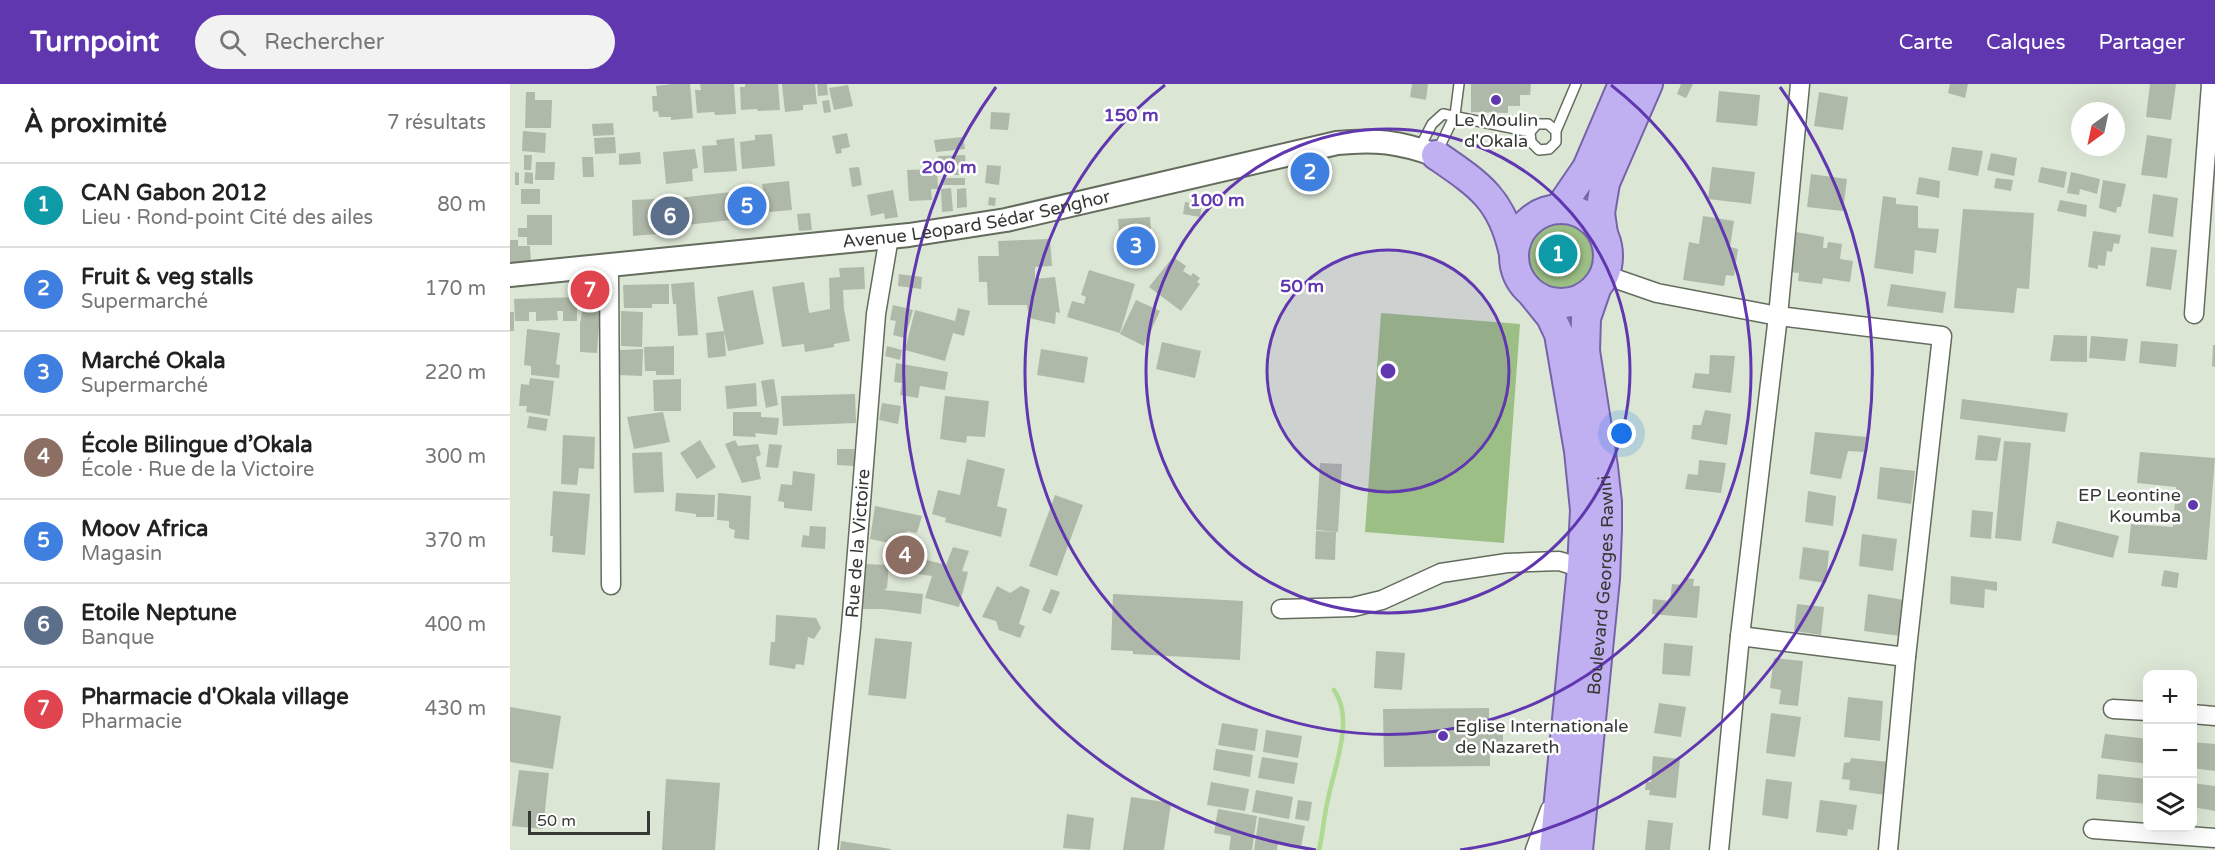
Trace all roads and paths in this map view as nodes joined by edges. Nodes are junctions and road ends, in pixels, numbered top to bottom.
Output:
1 (1459, 84) edge
2 (1576, 84) edge
3 (1623, 84) edge
4 (1648, 84) edge
5 (1800, 84) edge
6 (2211, 84) edge
7 (1455, 115) junction
8 (1556, 131) junction
9 (1530, 132) junction
10 (1428, 152) junction
11 (1552, 210) junction
12 (1603, 234) junction
13 (889, 237) junction
14 (1513, 250) junction
15 (609, 266) junction
16 (510, 275) edge
17 (1600, 282) junction
18 (1534, 296) junction
19 (2194, 314) dead end
20 (1778, 316) junction
21 (1582, 567) junction
22 (611, 585) dead end
23 (1281, 609) dead end
24 (1740, 636) junction
25 (1906, 657) junction
26 (2113, 709) dead end
27 (2143, 711) edge
28 (2197, 714) edge
29 (2215, 716) edge
30 (1563, 781) junction
31 (2093, 830) dead end
32 (2215, 838) edge
33 (828, 850) edge
34 (1535, 850) edge
35 (1554, 850) edge
36 (1578, 850) edge
37 (1719, 850) edge
38 (1888, 850) edge

1 - 7 lane
2 - 8 lane
3 - 11 main road
4 - 12 main road
5 - 20 street
6 - 19 street
7 - 9 lane
7 - 10 lane
7 - 10 lane
8 - 9 lane
8 - 9 lane
10 - 11 main road
10 - 13 street, Avenue Léopard Sédar Senghor
10 - 14 main road
11 - 12 main road
11 - 14 main road
12 - 17 main road
13 - 15 street, Avenue Léopard Sédar Senghor
13 - 33 street, Rue de la Victoire
14 - 18 main road
15 - 16 street, Avenue Léopard Sédar Senghor
15 - 22 street
17 - 18 main road
17 - 20 street
17 - 36 main road, Boulevard Georges Rawiri
18 - 21 main road, Boulevard Georges Rawiri
20 - 24 street
20 - 25 street
21 - 23 street
21 - 30 main road, Boulevard Georges Rawiri
24 - 25 street
24 - 37 street
25 - 38 street
26 - 27 street
28 - 29 street
30 - 34 street
30 - 35 main road, Boulevard Georges Rawiri
31 - 32 street

